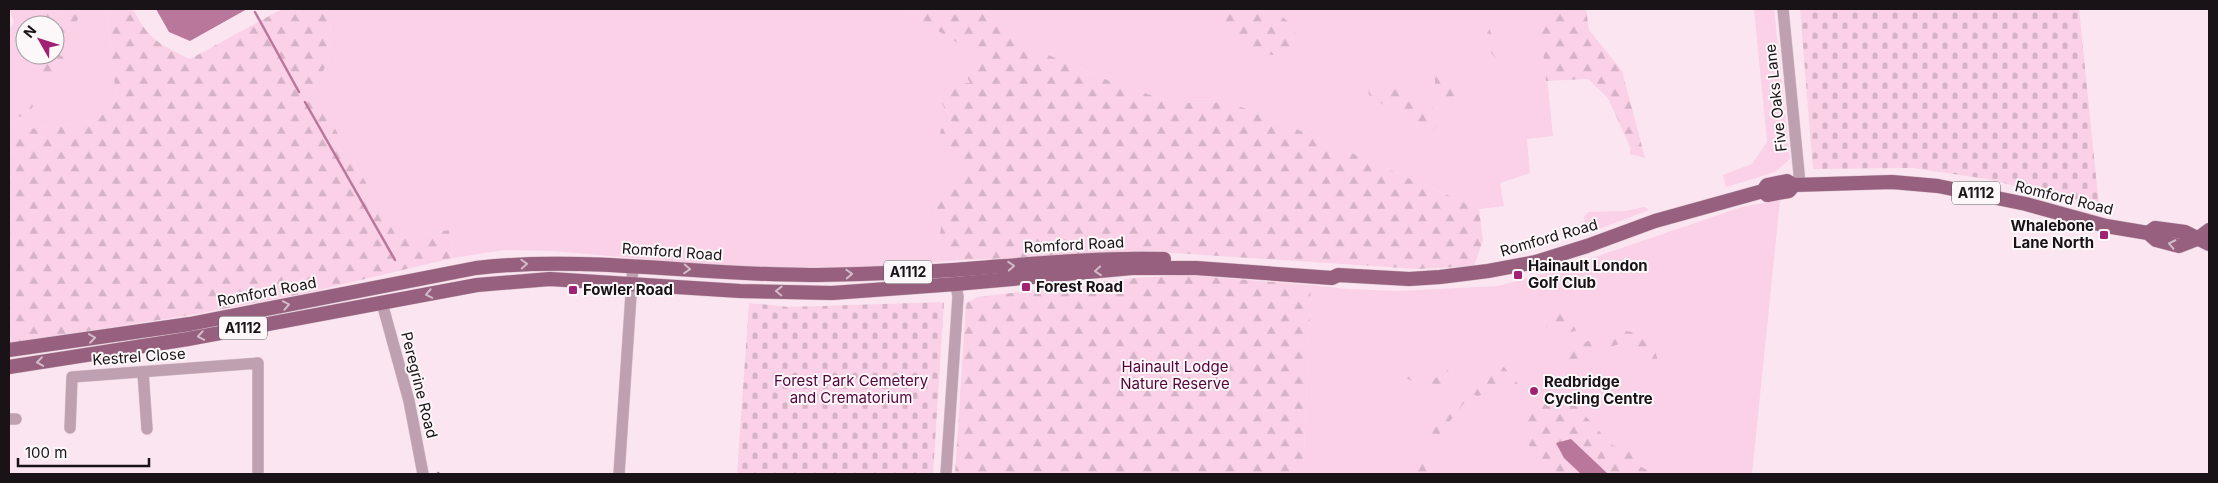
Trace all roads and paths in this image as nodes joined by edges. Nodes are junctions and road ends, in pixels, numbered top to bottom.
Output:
1 (1783, 9) edge
2 (1797, 185) junction
3 (2209, 230) edge
4 (2203, 242) edge
5 (633, 265) junction
6 (1338, 275) junction
7 (632, 283) junction
8 (956, 284) junction
9 (382, 303) junction
10 (9, 350) edge
11 (9, 367) edge
12 (143, 372) junction
13 (70, 428) dead end
14 (147, 429) dead end
15 (258, 474) edge
16 (423, 474) edge
17 (619, 474) edge
18 (946, 474) edge

1 - 2 street, Five Oaks Lane
2 - 4 main road, Romford Road / A1112
2 - 6 main road, Romford Road / A1112
3 - 4 main road, Romford Road
5 -> 6 main road, Romford Road / A1112
5 - 7 street
10 -> 5 main road, Romford Road / A1112
6 -> 8 main road, Romford Road / A1112
8 -> 7 main road, Romford Road / A1112
7 -> 9 main road, Romford Road / A1112
7 - 17 street
8 - 18 street
9 -> 11 main road, Romford Road / A1112
9 - 16 street, Peregrine Road
12 - 13 street, Kestrel Close
12 - 14 street
12 - 15 street, Kestrel Close

